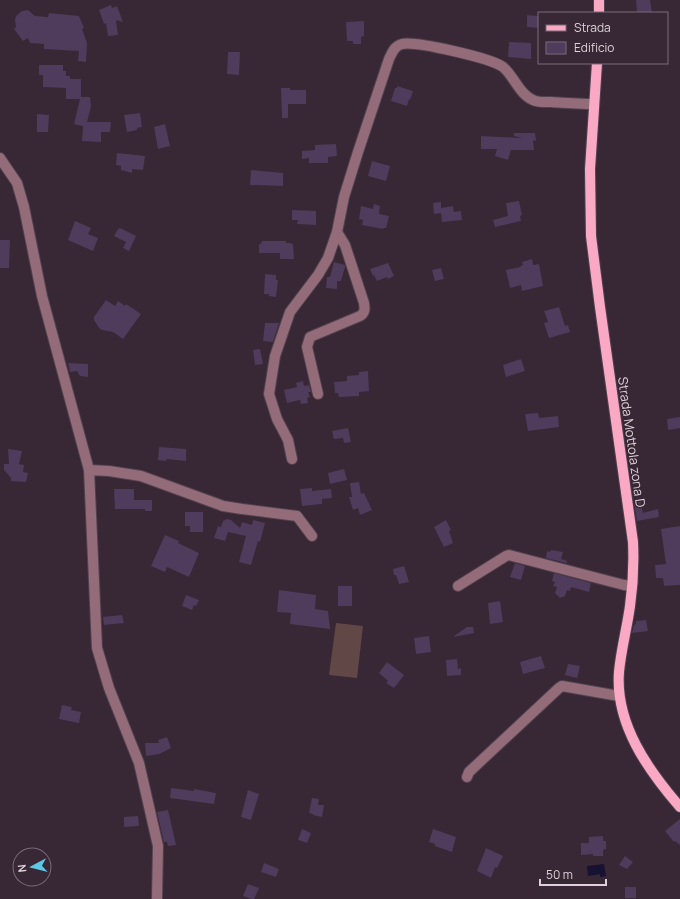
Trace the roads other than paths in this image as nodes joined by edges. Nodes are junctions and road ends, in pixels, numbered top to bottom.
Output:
1 (599, 0) edge
2 (599, 12) edge
3 (597, 64) edge
4 (594, 104) junction
5 (0, 158) edge
6 (337, 232) junction
7 (318, 394) dead end
8 (292, 459) dead end
9 (88, 470) junction
10 (312, 536) dead end
11 (458, 586) dead end
12 (632, 586) junction
13 (619, 696) junction
14 (467, 777) dead end
15 (680, 807) edge
16 (157, 899) edge

1 - 2 main road
3 - 4 main road, Strada Mottola zona D
4 - 6 street
4 - 12 main road, Strada Mottola zona D
5 - 9 street
6 - 7 street
6 - 8 street
9 - 10 street
9 - 16 street
11 - 12 street
12 - 13 main road, Strada Mottola zona D
13 - 14 street
13 - 15 main road, Strada Mottola zona D

